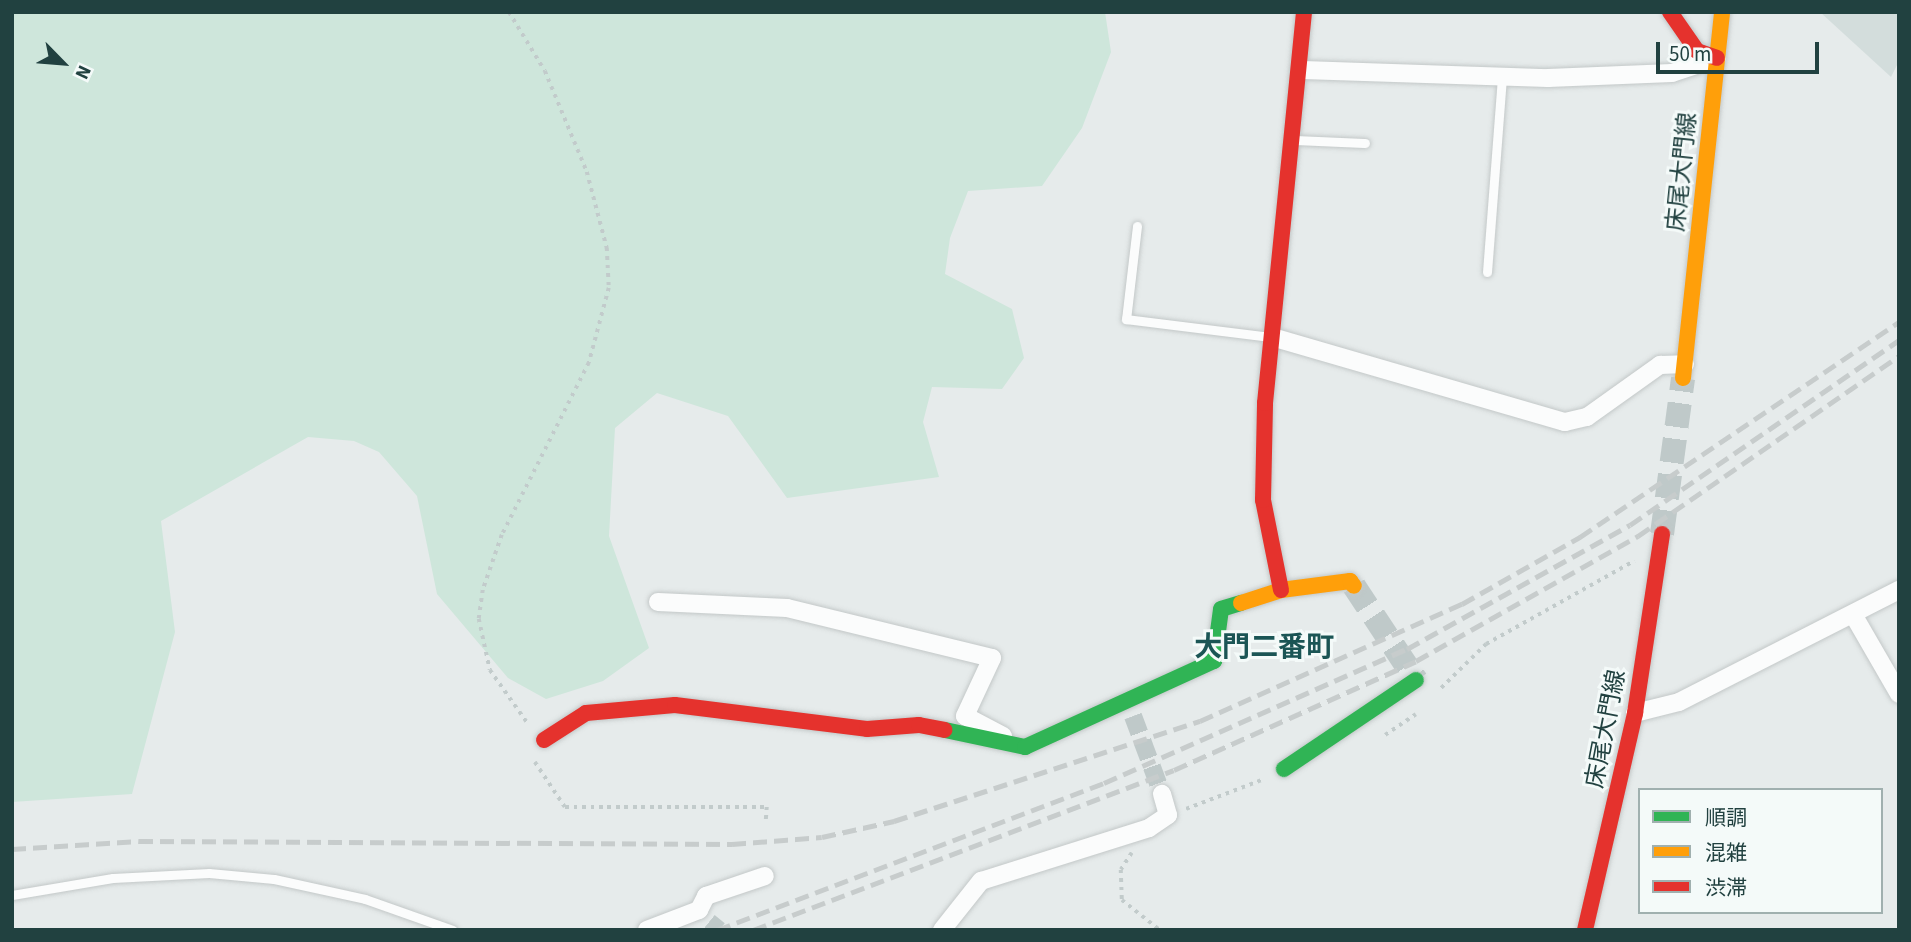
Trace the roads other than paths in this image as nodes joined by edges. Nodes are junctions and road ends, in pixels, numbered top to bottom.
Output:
1 (1304, 12) edge
2 (1670, 12) edge
3 (1722, 12) edge
4 (1717, 58) junction
5 (1303, 70) junction
6 (1502, 75) junction
7 (1294, 140) junction
8 (1365, 143) dead end
9 (1137, 226) dead end
10 (1487, 272) dead end
11 (1272, 337) junction
12 (1684, 371) joint
13 (1662, 534) tunnel mouth
14 (1354, 586) dead end
15 (1281, 590) junction
16 (1899, 590) edge
17 (658, 602) dead end
18 (1854, 616) junction
19 (1416, 680) dead end
20 (1899, 694) edge
21 (1634, 713) junction
22 (544, 740) road end
23 (1025, 747) junction
24 (1284, 769) road end
25 (1162, 794) tunnel mouth
26 (765, 876) dead end
27 (12, 895) edge
28 (453, 930) edge
29 (648, 930) edge
30 (942, 930) edge
31 (1585, 930) edge

1 - 5 street
2 - 4 street
3 - 4 street, 床尾大門線
4 - 6 street
4 - 12 street, 床尾大門線
5 - 6 street
5 - 7 street
6 - 10 lane
7 - 8 lane
7 - 11 street
9 - 11 lane
11 - 12 street
11 - 15 street
13 - 21 street, 床尾大門線
14 - 15 street
15 - 23 street
16 - 18 street
17 - 23 street
18 - 20 street
18 - 21 street
19 - 24 street
21 - 31 street, 床尾大門線
22 - 23 street
25 - 30 street
26 - 29 street
27 - 28 lane

